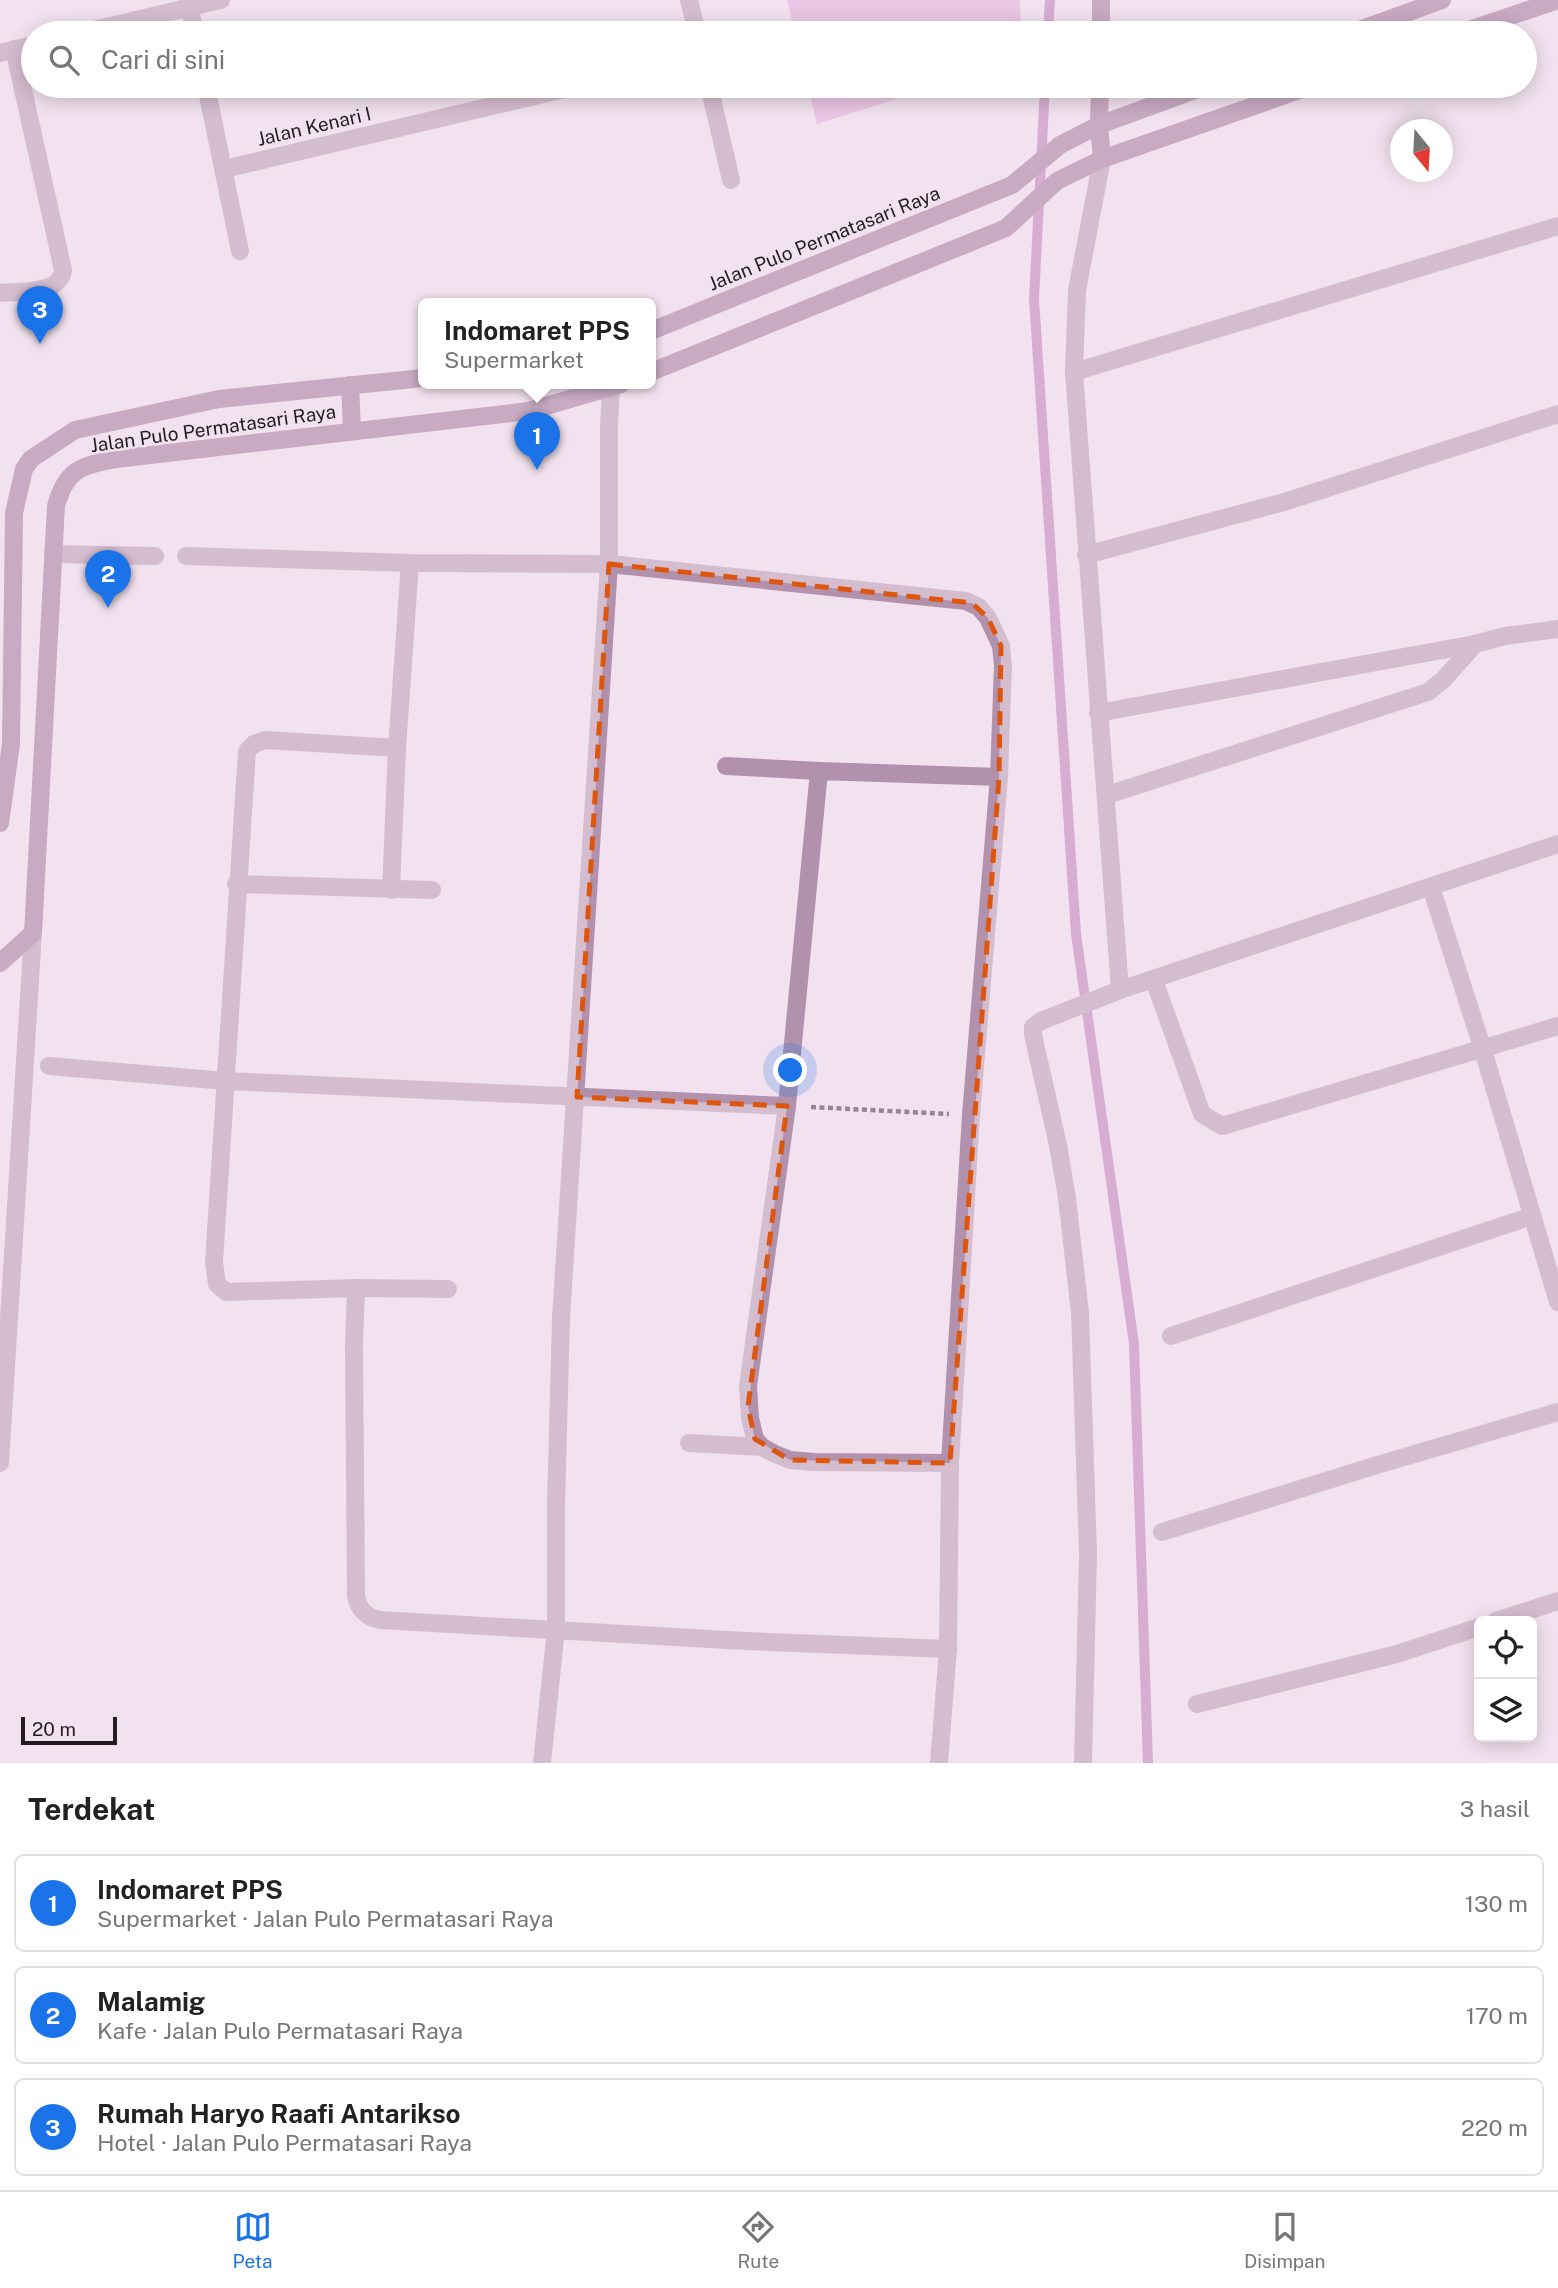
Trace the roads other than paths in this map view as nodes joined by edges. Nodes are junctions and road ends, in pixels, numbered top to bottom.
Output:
1 (221, 0) edge
2 (689, 0) edge
3 (1101, 0) edge
4 (1442, 0) edge
5 (1558, 0) edge
6 (189, 4) edge
7 (126, 21) edge
8 (694, 21) edge
9 (1101, 21) edge
10 (1384, 21) edge
11 (1496, 21) edge
12 (7, 51) edge
13 (208, 98) edge
14 (526, 98) edge
15 (712, 98) edge
16 (1100, 98) edge
17 (1173, 98) edge
18 (1277, 98) edge
19 (1099, 125) junction
20 (1102, 159) junction
21 (223, 169) junction
22 (731, 180) dead end
23 (1558, 226) edge
24 (240, 251) dead end
25 (0, 293) edge
26 (656, 329) edge
27 (656, 370) edge
28 (1074, 372) junction
29 (418, 379) edge
30 (350, 386) junction
31 (605, 389) edge
32 (615, 389) edge
33 (1558, 414) edge
34 (352, 430) junction
35 (52, 554) junction
36 (1086, 555) junction
37 (155, 556) dead end
38 (186, 556) dead end
39 (410, 563) junction
40 (609, 564) junction
41 (1558, 629) edge
42 (1475, 645) junction
43 (1098, 713) junction
44 (397, 748) junction
45 (726, 766) dead end
46 (819, 771) junction
47 (999, 777) junction
48 (1107, 795) junction
49 (0, 823) edge
50 (1558, 844) edge
51 (236, 884) junction
52 (1431, 887) junction
53 (391, 890) junction
54 (432, 890) dead end
55 (33, 933) junction
56 (0, 962) edge
57 (1154, 979) junction
58 (1120, 990) junction
59 (1558, 1026) edge
60 (1483, 1050) junction
61 (49, 1066) dead end
62 (226, 1081) junction
63 (577, 1097) junction
64 (787, 1106) junction
65 (1532, 1216) junction
66 (356, 1288) junction
67 (448, 1289) dead end
68 (1558, 1302) edge
69 (1171, 1336) dead end
70 (2, 1408) edge
71 (1558, 1412) edge
72 (689, 1443) dead end
73 (762, 1447) junction
74 (950, 1462) junction
75 (0, 1463) edge
76 (1162, 1532) dead end
77 (1558, 1601) edge
78 (1512, 1616) edge
79 (556, 1629) junction
80 (1474, 1629) edge
81 (948, 1649) junction
82 (1197, 1704) dead end
83 (542, 1763) edge
84 (939, 1763) edge
85 (1083, 1763) edge

1 - 6 street
2 - 8 street
3 - 9 street
4 - 10 street
5 - 11 street
6 - 7 street
12 - 25 street
13 - 21 street
14 - 21 street, Jalan Kenari I
15 - 22 street
16 - 19 street
17 - 19 street, Jalan Pulo Permatasari Raya
18 - 20 street
19 - 20 street
19 - 26 street, Jalan Pulo Permatasari Raya
20 - 27 street
20 - 28 street
21 - 24 street
23 - 28 street
28 - 36 street
29 - 30 street, Jalan Pulo Permatasari Raya
30 - 34 street
30 - 49 street, Jalan Pulo Permatasari Raya
31 - 34 street, Jalan Pulo Permatasari Raya
32 - 40 street
33 - 36 street
34 - 35 street, Jalan Pulo Permatasari Raya
35 - 37 street
35 - 55 street, Jalan Pulo Permatasari Raya
36 - 43 street
38 - 39 street
39 - 40 street
39 - 44 street
40 - 47 street
40 - 63 street
41 - 42 street
42 - 43 street
42 - 48 street
43 - 48 street
44 - 51 street
44 - 53 street
45 - 46 street
46 - 47 street
46 - 64 street
47 - 74 street
48 - 58 street
50 - 52 street
51 - 53 street
51 - 62 street
52 - 57 street
52 - 60 street
53 - 54 street
55 - 56 street
55 - 70 street, Jalan Pulo Permatasari Raya
57 - 58 street
57 - 60 street
58 - 85 street
59 - 60 street
60 - 65 street
61 - 62 street
62 - 63 street
62 - 66 street
63 - 64 street
63 - 79 street
64 - 73 street
65 - 68 street
65 - 69 street
66 - 67 street
66 - 79 street
70 - 75 street, Jalan Pulo Permatasari Raya
71 - 76 street
72 - 73 street
73 - 74 street
74 - 81 street
77 - 78 street
79 - 81 street
79 - 83 street
80 - 82 street
81 - 84 street

